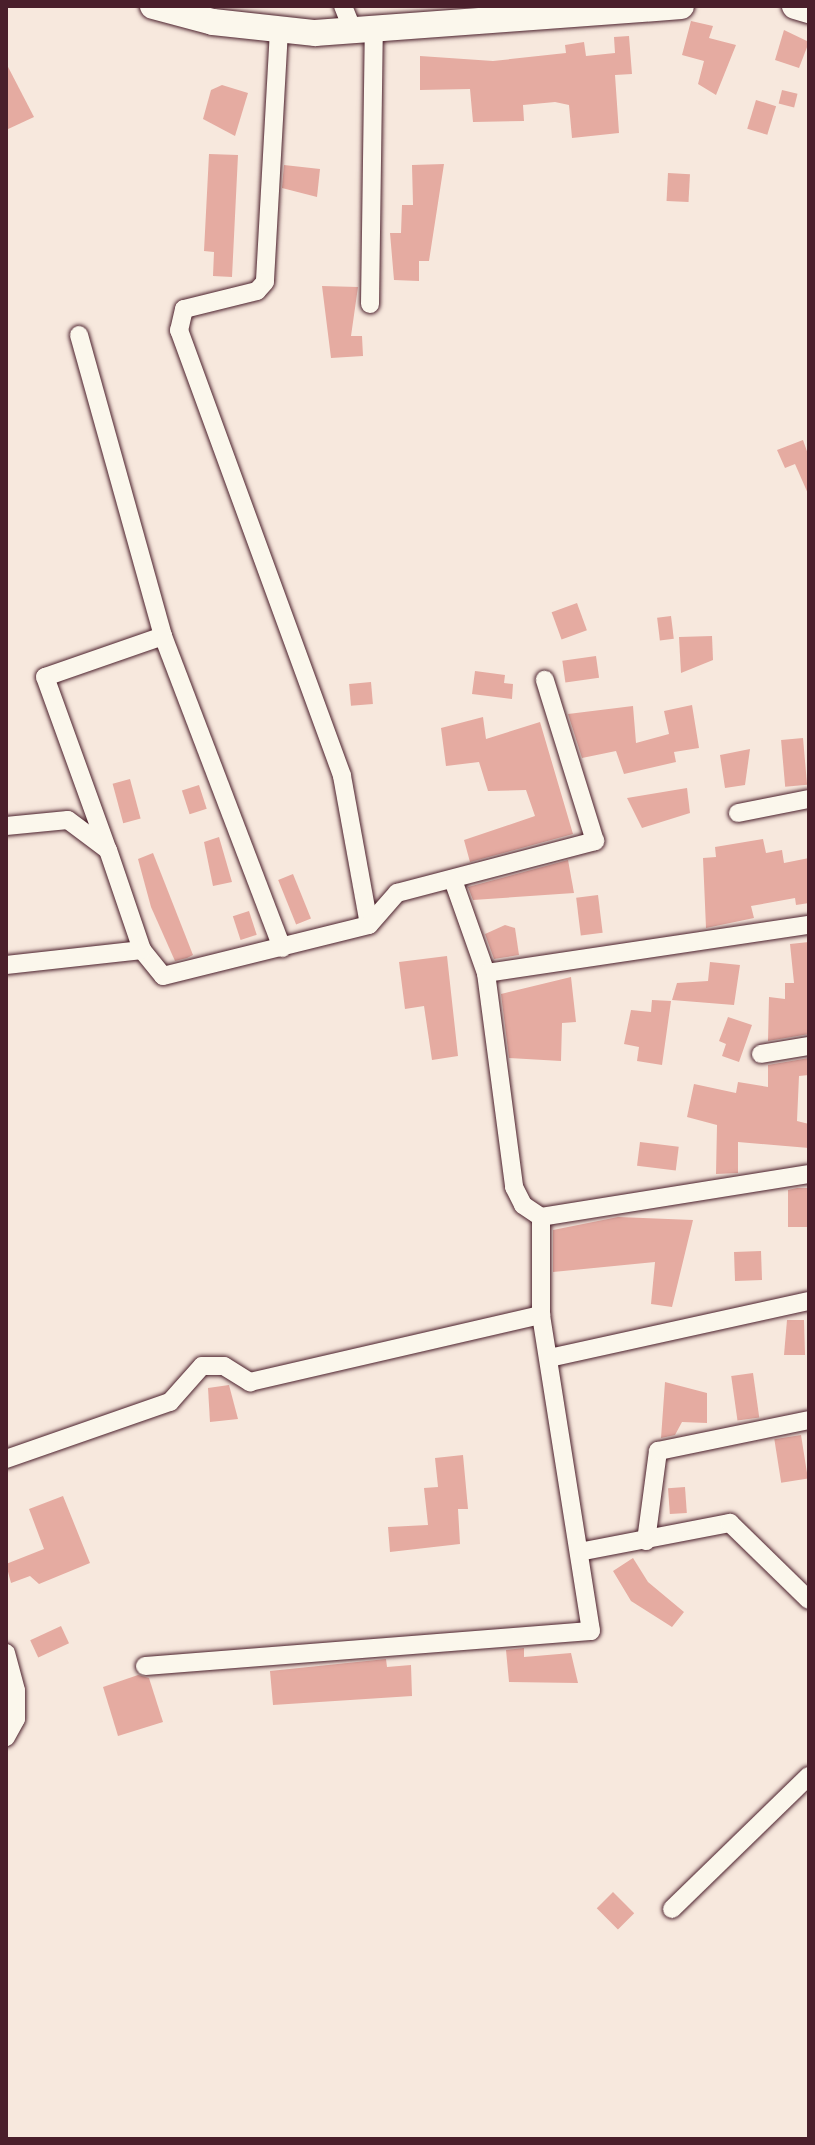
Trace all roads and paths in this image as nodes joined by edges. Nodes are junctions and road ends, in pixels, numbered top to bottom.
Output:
1 (153, 6) edge
2 (343, 6) edge
3 (681, 6) edge
4 (795, 6) edge
5 (586, 9) edge
6 (809, 10) edge
7 (457, 15) edge
8 (279, 30) junction
9 (363, 31) junction
10 (370, 304) dead end
11 (79, 335) dead end
12 (163, 636) junction
13 (545, 680) dead end
14 (809, 799) edge
15 (738, 813) dead end
16 (6, 826) edge
17 (108, 850) junction
18 (453, 880) junction
19 (369, 925) junction
20 (809, 925) edge
21 (282, 948) junction
22 (142, 950) junction
23 (6, 965) edge
24 (486, 973) junction
25 (809, 1046) edge
26 (761, 1054) dead end
27 (809, 1174) edge
28 (541, 1217) junction
29 (809, 1301) edge
30 (541, 1315) junction
31 (549, 1358) junction
32 (809, 1420) edge
33 (6, 1459) edge
34 (646, 1541) junction
35 (579, 1552) junction
36 (809, 1600) edge
37 (6, 1653) edge
38 (145, 1666) dead end
39 (6, 1737) edge
40 (809, 1776) edge
41 (672, 1909) dead end

1 - 8 street
2 - 9 street
3 - 5 street
4 - 6 street
5 - 7 street
7 - 9 street
8 - 9 street
8 - 19 street
9 - 10 street
11 - 12 street
12 - 17 street
12 - 21 street
13 - 18 street
14 - 15 street
16 - 17 street
17 - 22 street
18 - 19 street
18 - 24 street
19 - 21 street
20 - 24 street
21 - 22 street
22 - 23 street
24 - 28 street
25 - 26 street
27 - 28 street
28 - 30 street
29 - 31 street
30 - 31 street
30 - 33 street
31 - 35 street
32 - 34 street
34 - 35 street
34 - 36 street
35 - 38 street
37 - 39 street
40 - 41 street

